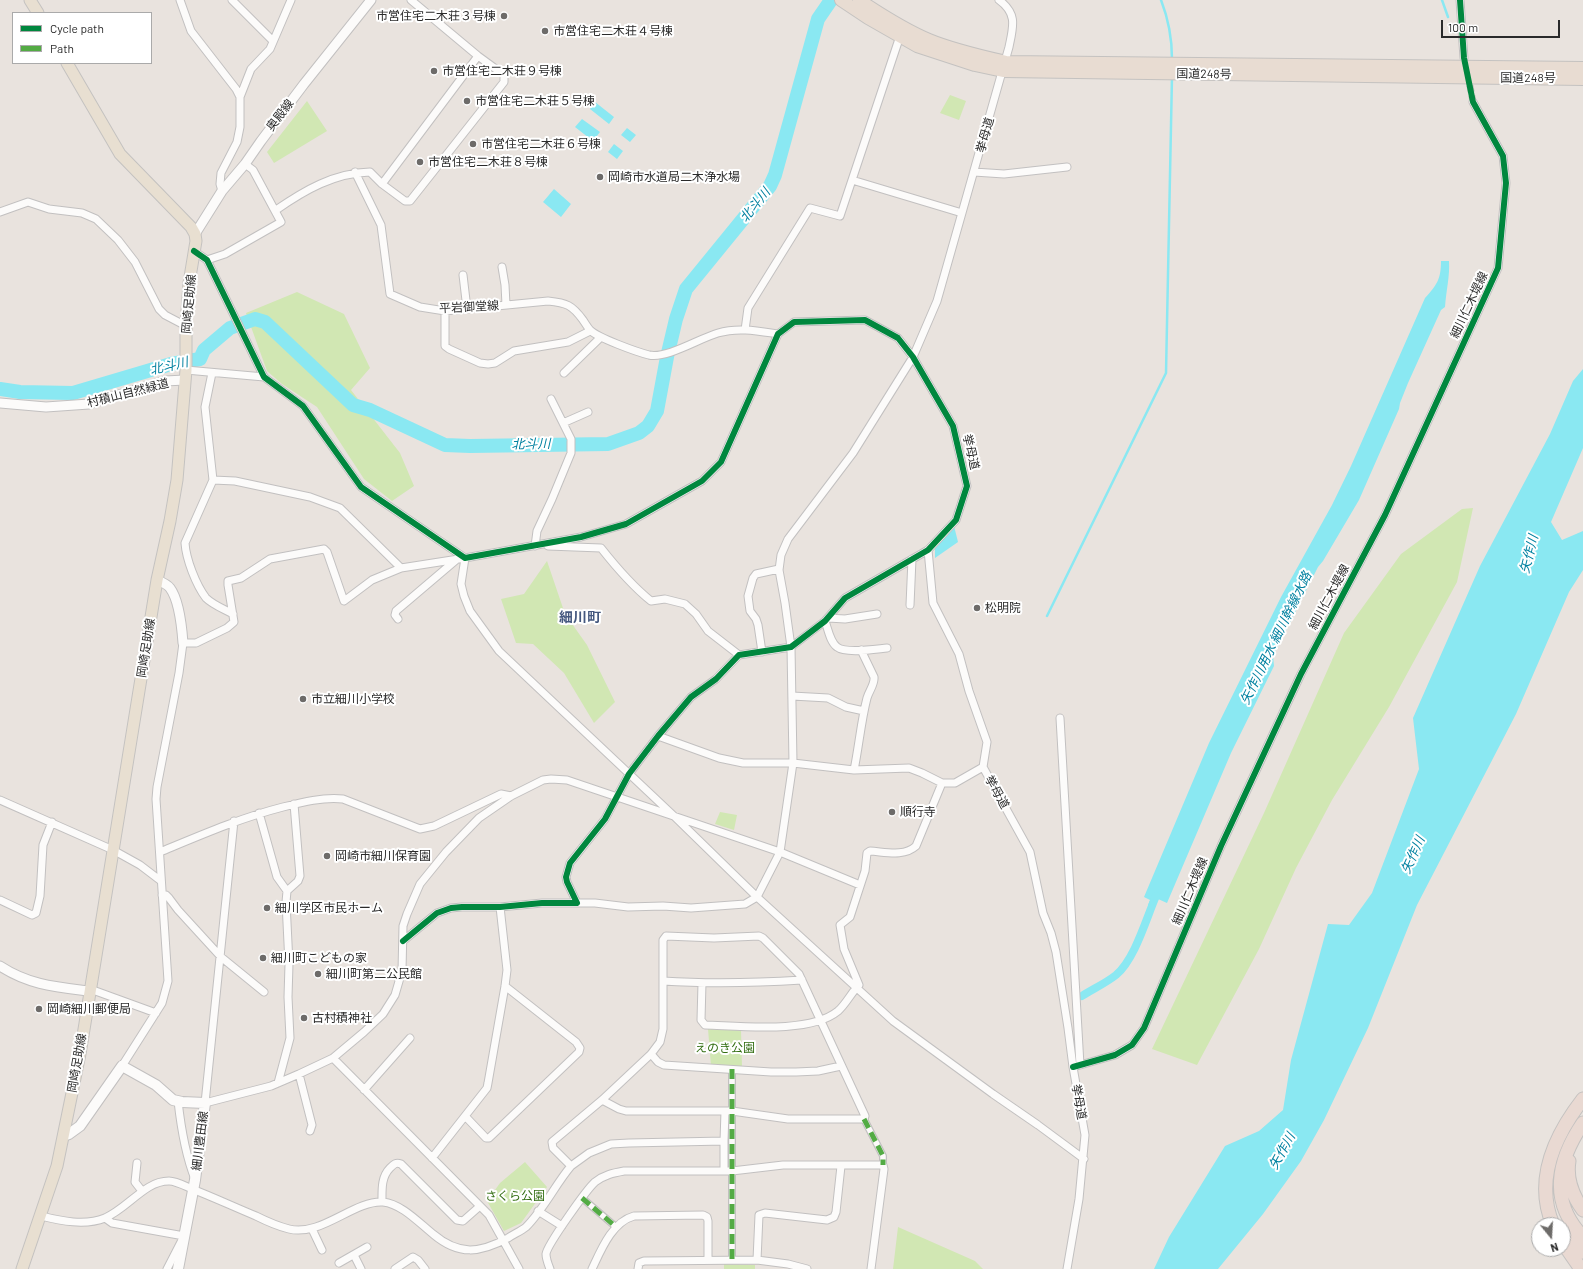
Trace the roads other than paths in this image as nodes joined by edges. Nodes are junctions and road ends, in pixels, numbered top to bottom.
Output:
1 (30, 0) edge
2 (180, 0) edge
3 (232, 0) edge
4 (291, 0) edge
5 (371, 0) edge
6 (411, 0) edge
7 (841, 0) edge
8 (859, 0) edge
9 (998, 0) edge
10 (1460, 0) edge
11 (37, 12) edge
12 (900, 36) junction
13 (273, 41) junction
14 (478, 56) junction
15 (1464, 58) dead end
16 (68, 64) edge
17 (1004, 66) junction
18 (1583, 68) edge
19 (1496, 73) junction
20 (1583, 79) edge
21 (240, 97) junction
22 (1473, 102) tunnel mouth
23 (245, 164) junction
24 (1067, 167) dead end
25 (355, 172) junction
26 (974, 172) junction
27 (852, 180) junction
28 (382, 184) junction
29 (222, 191) junction
30 (276, 210) junction
31 (0, 212) edge
32 (962, 213) junction
33 (195, 234) junction
34 (194, 251) junction
35 (207, 260) junction
36 (502, 266) dead end
37 (463, 275) dead end
38 (506, 305) junction
39 (467, 309) junction
40 (445, 311) junction
41 (186, 326) junction
42 (745, 330) junction
43 (590, 331) junction
44 (778, 334) junction
45 (601, 336) junction
46 (913, 357) junction
47 (186, 368) junction
48 (212, 373) junction
49 (564, 373) dead end
50 (264, 377) junction
51 (551, 399) dead end
52 (0, 403) edge
53 (588, 412) dead end
54 (562, 423) junction
55 (213, 480) junction
56 (534, 546) junction
57 (928, 550) junction
58 (465, 558) junction
59 (912, 559) junction
60 (456, 560) junction
61 (401, 568) junction
62 (779, 569) junction
63 (157, 580) junction
64 (910, 605) dead end
65 (233, 614) junction
66 (877, 614) dead end
67 (398, 619) dead end
68 (826, 620) junction
69 (182, 643) junction
70 (791, 647) junction
71 (887, 648) dead end
72 (861, 650) junction
73 (762, 652) junction
74 (739, 655) junction
75 (792, 696) junction
76 (864, 710) junction
77 (1060, 718) dead end
78 (658, 736) junction
79 (793, 763) junction
80 (983, 767) junction
81 (854, 770) junction
82 (629, 774) junction
83 (942, 783) junction
84 (511, 796) junction
85 (617, 797) junction
86 (0, 800) edge
87 (294, 804) junction
88 (259, 813) junction
89 (676, 818) junction
90 (234, 821) junction
91 (52, 822) junction
92 (113, 850) junction
93 (160, 852) junction
94 (780, 852) junction
95 (161, 881) junction
96 (860, 885) junction
97 (287, 892) junction
98 (162, 895) junction
99 (757, 897) junction
100 (0, 900) edge
101 (577, 903) junction
102 (500, 907) junction
103 (403, 941) junction
104 (221, 957) junction
105 (0, 966) edge
106 (802, 980) junction
107 (663, 981) junction
108 (702, 983) junction
109 (505, 986) junction
110 (856, 988) junction
111 (90, 990) junction
112 (264, 992) dead end
113 (156, 1013) junction
114 (820, 1020) junction
115 (410, 1038) dead end
116 (650, 1054) junction
117 (334, 1058) junction
118 (122, 1066) junction
119 (841, 1066) junction
120 (1076, 1066) junction
121 (732, 1069) junction
122 (299, 1074) junction
123 (278, 1082) junction
124 (364, 1090) junction
125 (1583, 1099) edge
126 (602, 1100) junction
127 (178, 1101) junction
128 (205, 1102) junction
129 (729, 1111) junction
130 (465, 1116) junction
131 (864, 1119) junction
132 (1583, 1123) edge
133 (310, 1132) dead end
134 (63, 1136) junction
135 (724, 1142) junction
136 (432, 1158) junction
137 (1551, 1158) junction
138 (1084, 1159) junction
139 (137, 1163) dead end
140 (883, 1165) junction
141 (571, 1166) junction
142 (840, 1166) junction
143 (728, 1171) junction
144 (194, 1184) junction
145 (142, 1191) junction
146 (582, 1198) junction
147 (382, 1202) junction
148 (480, 1206) junction
149 (1583, 1210) edge
150 (538, 1211) junction
151 (41, 1216) junction
152 (1551, 1217) edge
153 (1556, 1217) edge
154 (105, 1218) junction
155 (562, 1226) junction
156 (616, 1227) junction
157 (312, 1229) junction
158 (184, 1236) junction
159 (1583, 1238) edge
160 (503, 1240) junction
161 (1571, 1242) edge
162 (367, 1247) dead end
163 (322, 1250) dead end
164 (1583, 1252) edge
165 (354, 1255) junction
166 (1571, 1255) edge
167 (708, 1260) junction
168 (732, 1260) junction
169 (757, 1260) junction
170 (339, 1263) dead end
171 (22, 1269) edge
172 (167, 1269) edge
173 (178, 1269) edge
174 (361, 1269) edge
175 (396, 1269) edge
176 (425, 1269) edge
177 (519, 1269) edge
178 (550, 1269) edge
179 (592, 1269) edge
180 (638, 1269) edge
181 (807, 1269) edge
182 (870, 1269) edge
183 (1067, 1269) edge
184 (1581, 1269) edge

1 - 11 main road
2 - 21 street
3 - 13 street
4 - 13 street
5 - 23 street, 奥殿線
6 - 14 street
7 - 12 highway, 国道248号
8 - 17 highway, 国道248号
9 - 17 street, 挙母道
10 - 15 street
12 - 17 highway, 国道248号
12 - 27 street
13 - 21 street
14 - 28 street
14 - 28 street
16 - 33 main road
17 - 19 highway, 国道248号
17 - 26 street, 挙母道
18 - 19 highway, 国道248号
19 - 20 highway, 国道248号
21 - 29 street
22 - 120 street, 細川仁木堤線
23 - 29 street, 奥殿線
23 - 30 street
24 - 26 street
25 - 28 street
25 - 30 street
25 - 40 street, 平岩御堂線
26 - 32 street, 挙母道
27 - 32 street
27 - 42 street
29 - 33 street, 奥殿線
30 - 35 street
31 - 41 street
32 - 46 street, 挙母道
33 - 34 main road, 岡崎足助線
34 - 35 street
34 - 41 main road, 岡崎足助線
35 - 50 street
36 - 38 street
37 - 39 street
38 - 39 street, 平岩御堂線
38 - 43 street, 平岩御堂線
39 - 40 street, 平岩御堂線
40 - 43 street
41 - 47 main road, 岡崎足助線
42 - 44 street
42 - 45 street
43 - 45 street
44 - 46 street
44 - 56 street
45 - 49 street
46 - 57 street, 挙母道
46 - 62 street
47 - 48 street
47 - 52 street, 村積山自然緑道
47 - 63 main road, 岡崎足助線
48 - 50 street
48 - 55 street
50 - 58 street
51 - 54 street
53 - 54 street
54 - 56 street
55 - 61 street
55 - 65 street
56 - 58 street
56 - 74 street
57 - 59 street
57 - 80 street, 挙母道
58 - 60 street
58 - 82 street
59 - 64 street
59 - 68 street
60 - 61 street
60 - 67 street
61 - 65 street
62 - 70 street
62 - 73 street
63 - 69 street
63 - 92 main road, 岡崎足助線
65 - 69 street
66 - 68 street
68 - 70 street
68 - 72 street
69 - 93 street
70 - 73 street
70 - 75 street
71 - 72 street
72 - 76 street
73 - 74 street
74 - 78 street
75 - 76 street
75 - 79 street
76 - 81 street
77 - 120 street
78 - 79 street
78 - 82 street
79 - 81 street
79 - 94 street
80 - 83 street
80 - 120 street, 挙母道
81 - 83 street
82 - 85 street
82 - 89 street
83 - 96 street
84 - 85 street
84 - 87 street
84 - 103 street
85 - 89 street
85 - 101 street
86 - 91 street
87 - 88 street
87 - 97 street
88 - 90 street
88 - 97 street
89 - 94 street
89 - 99 street
90 - 93 street
90 - 104 street
91 - 92 street
91 - 100 street
92 - 95 street
92 - 111 main road, 岡崎足助線
93 - 95 street
94 - 96 street
94 - 99 street
95 - 98 street
96 - 110 street
97 - 123 street
98 - 104 street
98 - 113 street
99 - 101 street
99 - 110 street
101 - 102 street
102 - 103 street
102 - 109 street
103 - 117 street
104 - 112 street
104 - 128 street
105 - 111 street
106 - 107 street
106 - 108 street
106 - 114 street
107 - 108 street
107 - 116 street
108 - 114 street
109 - 130 street
109 - 130 street
110 - 114 street
110 - 138 street
111 - 113 street
111 - 134 main road, 岡崎足助線
113 - 118 street
114 - 119 street
115 - 124 street
116 - 121 street
116 - 126 street
117 - 122 street
117 - 124 street
118 - 127 main road
118 - 134 main road
119 - 121 street
119 - 131 street
120 - 138 street, 挙母道
121 - 129 street
122 - 123 street
122 - 133 street
123 - 128 street
124 - 136 street
125 - 137 highway
126 - 129 street
126 - 141 street
127 - 128 main road, 細川豊田線
127 - 144 street
128 - 144 main road, 細川豊田線
129 - 131 street
129 - 135 street
129 - 143 street
130 - 136 street
131 - 140 street
132 - 149 highway
132 - 159 highway
134 - 151 main road, 岡崎足助線
135 - 141 street
135 - 143 street
136 - 148 street
137 - 152 highway
137 - 153 highway
138 - 183 street, 挙母道
139 - 145 street
140 - 142 street
140 - 182 street
141 - 150 street
142 - 143 street
142 - 169 street
143 - 146 street
143 - 168 street
144 - 145 street
144 - 157 street
144 - 158 main road, 細川豊田線
145 - 154 street
146 - 155 street
146 - 156 street
147 - 148 street
147 - 157 street
147 - 160 street
148 - 160 street
150 - 155 street
150 - 160 street
151 - 154 street
151 - 171 main road, 岡崎足助線
154 - 158 street
155 - 178 street
156 - 167 street
156 - 179 street
157 - 163 street
158 - 172 street
158 - 173 main road, 細川豊田線
160 - 177 street
161 - 164 highway
162 - 165 street
165 - 170 street
165 - 174 street
166 - 184 highway
167 - 168 street
167 - 180 street
168 - 169 street
169 - 181 street
175 - 176 street

